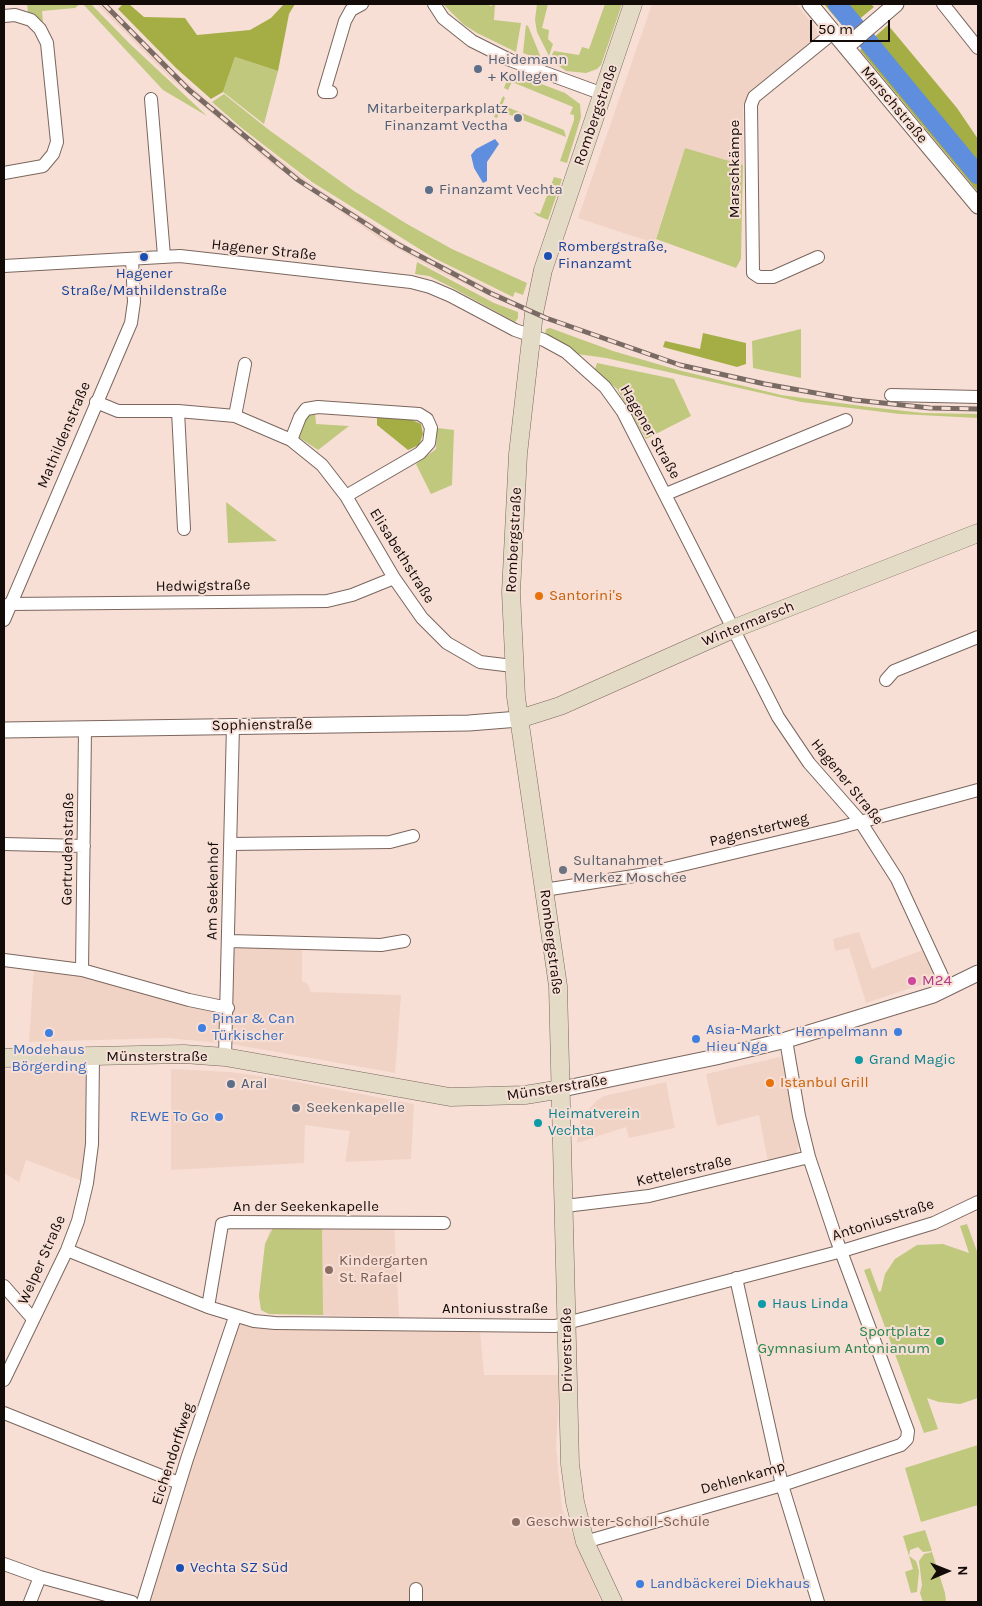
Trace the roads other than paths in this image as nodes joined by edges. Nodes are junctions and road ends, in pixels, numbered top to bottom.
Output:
1 (362, 4) edge
2 (434, 4) edge
3 (633, 4) edge
4 (810, 4) edge
5 (896, 4) edge
6 (943, 4) edge
7 (4, 16) edge
8 (834, 32) junction
9 (849, 44) junction
10 (978, 48) edge
11 (331, 92) dead end
12 (603, 94) junction
13 (151, 99) dead end
14 (4, 173) edge
15 (978, 206) edge
16 (164, 256) junction
17 (818, 257) dead end
18 (132, 259) junction
19 (4, 266) edge
20 (530, 336) junction
21 (244, 364) dead end
22 (891, 395) dead end
23 (978, 397) edge
24 (96, 402) junction
25 (178, 411) junction
26 (235, 416) junction
27 (846, 420) dead end
28 (291, 440) junction
29 (666, 494) junction
30 (346, 496) junction
31 (184, 529) dead end
32 (978, 532) edge
33 (394, 578) junction
34 (10, 604) junction
35 (4, 620) edge
36 (733, 629) junction
37 (978, 637) edge
38 (513, 666) junction
39 (886, 680) dead end
40 (519, 719) junction
41 (233, 725) junction
42 (85, 729) junction
43 (4, 730) edge
44 (978, 790) edge
45 (860, 821) junction
46 (413, 836) dead end
47 (4, 844) edge
48 (230, 844) junction
49 (84, 846) junction
50 (544, 890) junction
51 (229, 941) junction
52 (404, 941) dead end
53 (4, 960) edge
54 (82, 970) junction
55 (978, 973) edge
56 (948, 989) junction
57 (228, 1008) junction
58 (786, 1040) junction
59 (92, 1057) junction
60 (225, 1057) junction
61 (4, 1058) edge
62 (562, 1089) junction
63 (809, 1157) junction
64 (978, 1202) edge
65 (565, 1206) junction
66 (444, 1223) dead end
67 (67, 1250) junction
68 (842, 1251) junction
69 (736, 1278) junction
70 (4, 1286) edge
71 (208, 1307) junction
72 (235, 1317) junction
73 (33, 1319) junction
74 (566, 1323) junction
75 (4, 1380) edge
76 (4, 1414) edge
77 (179, 1483) junction
78 (782, 1484) junction
79 (585, 1542) junction
80 (4, 1564) edge
81 (40, 1577) junction
82 (30, 1602) edge
83 (132, 1602) edge
84 (143, 1602) edge
85 (613, 1602) edge
86 (818, 1602) edge

1 - 11 street
2 - 12 street
3 - 12 main road, Rombergstraße
4 - 8 street, Marschstraße
5 - 9 street
6 - 10 street
7 - 14 street
8 - 9 street, Marschstraße
8 - 17 street, Marschkämpe
9 - 15 street, Marschstraße
12 - 20 main road, Rombergstraße
13 - 16 street
16 - 18 street, Hagener Straße
16 - 20 street, Hagener Straße
18 - 19 street, Hagener Straße
18 - 24 street, Mathildenstraße
20 - 29 street, Hagener Straße
20 - 38 main road, Rombergstraße
21 - 26 street
22 - 23 street
24 - 25 street, Elisabethstraße
24 - 34 street, Mathildenstraße
25 - 26 street, Elisabethstraße
25 - 31 street
26 - 28 street, Elisabethstraße
27 - 29 street
28 - 30 street, Elisabethstraße
28 - 30 street
29 - 36 street, Hagener Straße
30 - 33 street, Elisabethstraße
32 - 36 main road, Wintermarsch
33 - 34 street, Hedwigstraße
33 - 38 street, Elisabethstraße
34 - 35 street, Mathildenstraße
36 - 40 main road, Wintermarsch
36 - 45 street, Hagener Straße
37 - 39 street
38 - 40 main road, Rombergstraße
40 - 41 street, Sophienstraße
40 - 50 main road, Rombergstraße
41 - 42 street, Sophienstraße
41 - 48 street, Am Seekenhof
42 - 43 street, Sophienstraße
42 - 49 street, Gertrudenstraße
44 - 45 street, Pagenstertweg
45 - 50 street, Pagenstertweg
45 - 56 street, Hagener Straße
46 - 48 street
47 - 49 street
48 - 51 street, Am Seekenhof
49 - 54 street, Gertrudenstraße
50 - 62 main road, Rombergstraße
51 - 52 street
51 - 57 street, Am Seekenhof
53 - 54 street
54 - 57 street
55 - 56 street, Münsterstraße
56 - 58 street, Münsterstraße
57 - 60 street, Am Seekenhof
58 - 62 street, Münsterstraße
58 - 63 street
59 - 60 main road, Münsterstraße
59 - 61 main road, Münsterstraße
59 - 67 street, Welper Straße
60 - 62 main road, Münsterstraße
62 - 65 main road, Driverstraße
63 - 65 street, Kettelerstraße
63 - 68 street
64 - 68 street, Antoniusstraße
65 - 74 main road, Driverstraße
66 - 71 street, An der Seekenkapelle
67 - 71 street, Antoniusstraße
67 - 73 street, Welper Straße
68 - 69 street, Antoniusstraße
68 - 78 street, Dehlenkamp
69 - 74 street, Antoniusstraße
69 - 78 street
70 - 73 street
71 - 72 street, Antoniusstraße
72 - 74 street, Antoniusstraße
72 - 77 street, Eichendorffweg
73 - 75 street, Welper Straße
74 - 79 main road, Driverstraße
76 - 77 street
77 - 84 street, Eichendorffweg
78 - 79 street, Dehlenkamp
78 - 86 street
79 - 85 main road, Driverstraße
80 - 81 street
81 - 82 street
81 - 83 street

